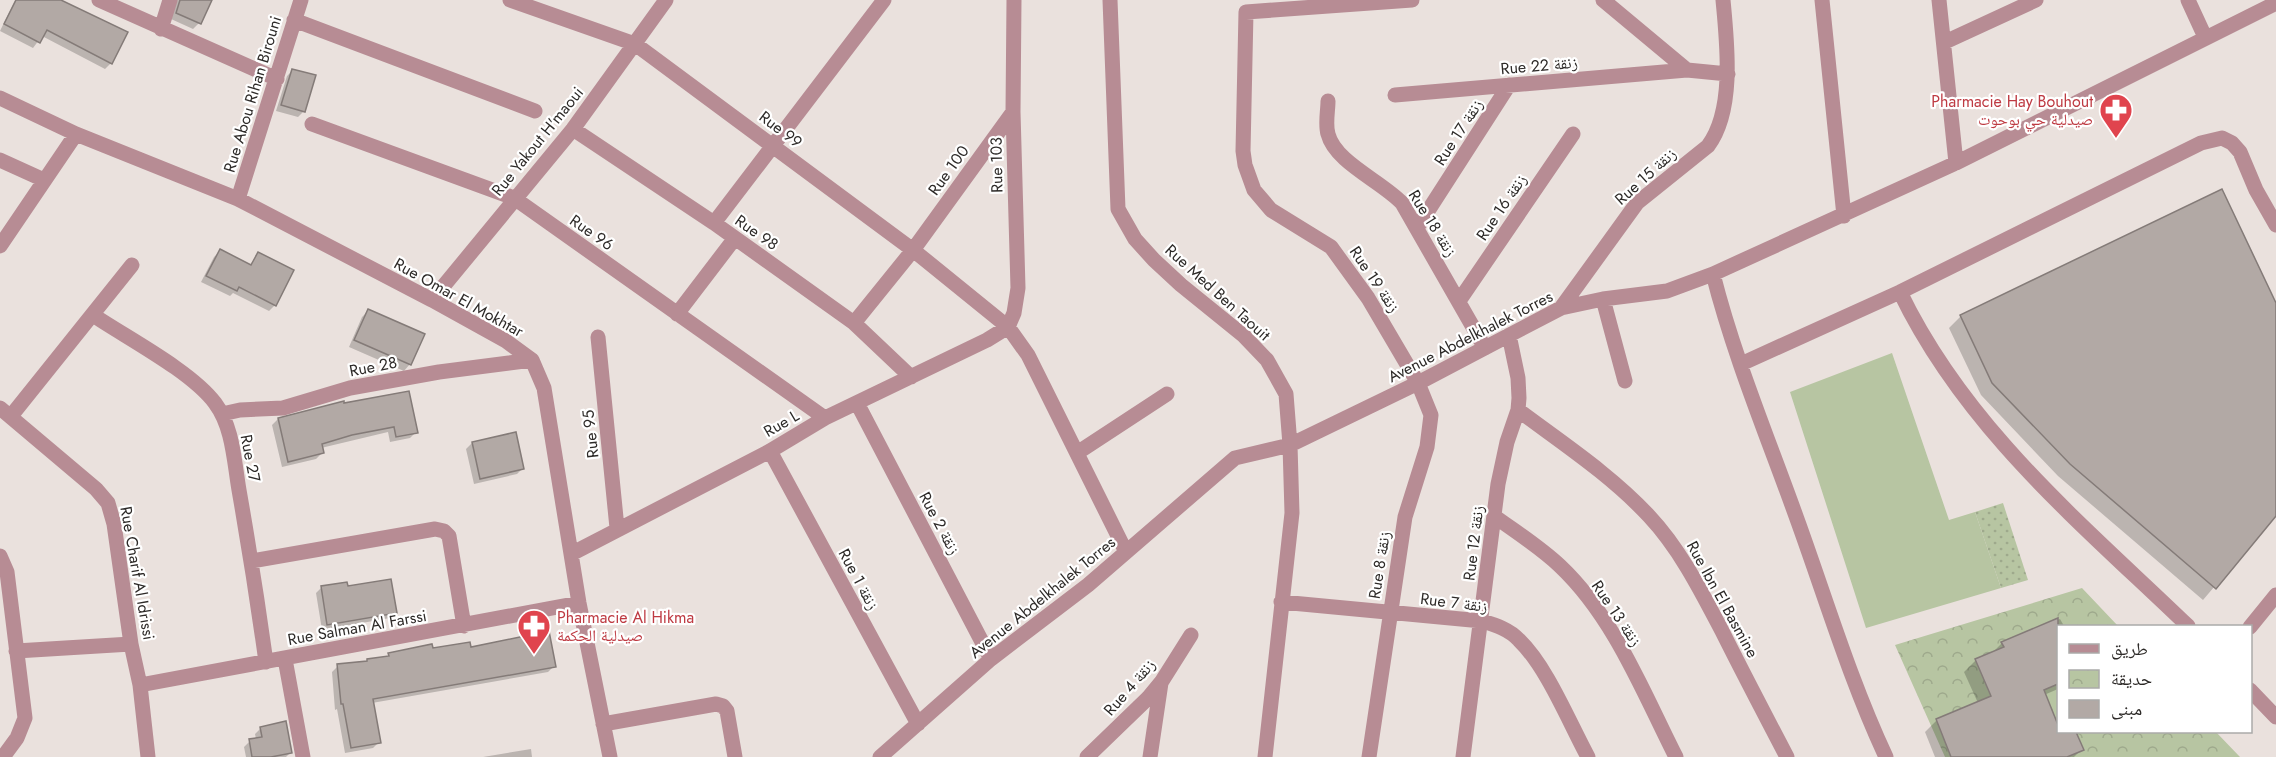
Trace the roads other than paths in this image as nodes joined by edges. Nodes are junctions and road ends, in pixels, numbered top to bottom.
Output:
1 (99, 0) edge
2 (170, 0) edge
3 (301, 0) edge
4 (510, 0) edge
5 (666, 0) edge
6 (884, 0) edge
7 (1014, 0) edge
8 (1110, 0) edge
9 (1413, 0) edge
10 (1604, 0) edge
11 (1723, 0) edge
12 (1822, 0) edge
13 (1940, 0) edge
14 (2036, 0) edge
15 (2188, 0) edge
16 (2276, 3) edge
17 (294, 20) junction
18 (161, 29) junction
19 (2205, 37) junction
20 (1945, 42) junction
21 (635, 44) junction
22 (1687, 70) junction
23 (1728, 74) junction
24 (277, 79) junction
25 (1509, 85) junction
26 (1395, 95) dead end
27 (0, 98) edge
28 (1328, 101) dead end
29 (535, 111) dead end
30 (1013, 112) junction
31 (312, 124) dead end
32 (573, 129) junction
33 (76, 134) junction
34 (1573, 134) dead end
35 (773, 146) junction
36 (0, 160) edge
37 (1956, 163) junction
38 (44, 180) junction
39 (514, 198) junction
40 (238, 199) junction
41 (1844, 216) junction
42 (714, 223) junction
43 (2276, 225) edge
44 (1417, 228) junction
45 (735, 238) junction
46 (0, 246) edge
47 (913, 250) junction
48 (132, 265) dead end
49 (1713, 274) junction
50 (1900, 292) junction
51 (1604, 299) junction
52 (432, 300) junction
53 (1459, 301) junction
54 (1561, 308) junction
55 (677, 314) junction
56 (93, 315) junction
57 (854, 323) junction
58 (1008, 327) junction
59 (1509, 335) junction
60 (598, 337) dead end
61 (1485, 348) junction
62 (532, 360) junction
63 (1741, 364) junction
64 (911, 377) junction
65 (1625, 381) dead end
66 (1418, 383) junction
67 (1167, 394) dead end
68 (857, 403) junction
69 (1518, 410) junction
70 (5, 412) edge
71 (222, 414) junction
72 (825, 418) junction
73 (1290, 445) junction
74 (770, 451) junction
75 (1077, 453) junction
76 (1494, 516) junction
77 (618, 528) junction
78 (1126, 552) junction
79 (573, 553) junction
80 (0, 556) edge
81 (252, 561) junction
82 (2276, 595) edge
83 (1281, 602) junction
84 (579, 603) junction
85 (1390, 613) junction
86 (1482, 621) junction
87 (2186, 625) edge
88 (2252, 625) edge
89 (464, 626) junction
90 (1191, 635) dead end
91 (132, 644) junction
92 (16, 651) junction
93 (285, 659) junction
94 (992, 659) junction
95 (266, 662) junction
96 (1162, 681) junction
97 (140, 685) junction
98 (2252, 692) edge
99 (2276, 717) edge
100 (603, 724) junction
101 (918, 724) junction
102 (3, 757) edge
103 (148, 757) edge
104 (303, 757) edge
105 (610, 757) edge
106 (735, 757) edge
107 (880, 757) edge
108 (1087, 757) edge
109 (1150, 757) edge
110 (1265, 757) edge
111 (1369, 757) edge
112 (1463, 757) edge
113 (1588, 757) edge
114 (1676, 757) edge
115 (1787, 757) edge
116 (1886, 757) edge

1 - 18 street
2 - 18 street
3 - 17 street, Rue Abou Rihan Birouni
4 - 21 street, Rue 99
5 - 21 street, Rue Yakout H'maoui
6 - 35 street
7 - 30 street, Rue 103
8 - 73 street, Rue Med Ben Taouit
9 - 66 street, Rue 19 زنقة
10 - 22 street
11 - 23 street
12 - 41 street
13 - 20 street
14 - 20 street
15 - 19 street
16 - 19 street, Avenue Abdelkhalek Torres
17 - 24 street, Rue Abou Rihan Birouni
17 - 29 street
18 - 24 street
19 - 37 street, Avenue Abdelkhalek Torres
20 - 37 street
21 - 32 street, Rue Yakout H'maoui
21 - 35 street, Rue 99
22 - 23 street, Rue 22 زنقة
22 - 25 street, Rue 22 زنقة
23 - 54 street, Rue 15 زنقة
24 - 40 street, Rue Abou Rihan Birouni
25 - 26 street, Rue 22 زنقة
25 - 44 street, Rue 17 زنقة
27 - 33 street, Rue Omar El Mokhtar
28 - 44 street, Rue 18 زنقة
30 - 47 street, Rue 100
30 - 58 street, Rue 103
31 - 39 street, Rue 96
32 - 39 street, Rue Yakout H'maoui
32 - 42 street, Rue 98
33 - 38 street
33 - 40 street, Rue Omar El Mokhtar
34 - 53 street, Rue 16 زنقة
35 - 42 street
35 - 47 street, Rue 99
36 - 38 street
37 - 41 street, Avenue Abdelkhalek Torres
38 - 46 street
39 - 52 street, Rue Yakout H'maoui
39 - 55 street, Rue 96
40 - 52 street, Rue Omar El Mokhtar
41 - 49 street, Avenue Abdelkhalek Torres
42 - 45 street, Rue 98
43 - 50 street
44 - 53 street, Rue 18 زنقة
45 - 55 street
45 - 57 street, Rue 98
47 - 57 street, Rue 100
47 - 58 street, Rue 99
48 - 56 street
49 - 51 street, Avenue Abdelkhalek Torres
49 - 63 street
50 - 63 street
50 - 87 street
51 - 54 street, Avenue Abdelkhalek Torres
51 - 65 street
52 - 62 street, Rue Omar El Mokhtar
53 - 61 street, Rue 18 زنقة
54 - 59 street, Avenue Abdelkhalek Torres
55 - 72 street, Rue 96
56 - 70 street
56 - 71 street, Rue 27
57 - 64 street, Rue 98
58 - 64 street, Rue L
58 - 75 street, Rue 99
59 - 61 street, Avenue Abdelkhalek Torres
59 - 69 street, Rue 12 زنقة
60 - 77 street, Rue 95
61 - 66 street, Avenue Abdelkhalek Torres
62 - 71 street, Rue 28
62 - 79 street, Rue Omar El Mokhtar
63 - 116 street
64 - 68 street, Rue L
66 - 73 street, Avenue Abdelkhalek Torres
66 - 85 street, Rue 8 زنقة
67 - 75 street
68 - 72 street, Rue L
68 - 94 street, Rue 2 زنقة
69 - 76 street, Rue 12 زنقة
69 - 115 street, Rue Ibn El Basmine
70 - 91 street, Rue Charif Al Idrissi
71 - 81 street, Rue 27
72 - 74 street, Rue L
73 - 78 street, Avenue Abdelkhalek Torres
73 - 83 street, Rue Med Ben Taouit
74 - 77 street, Rue L
74 - 101 street, Rue 1 زنقة
75 - 78 street, Rue 99
76 - 86 street, Rue 12 زنقة
76 - 114 street, Rue 13 زنقة
77 - 79 street, Rue L
78 - 94 street, Avenue Abdelkhalek Torres
79 - 84 street, Rue Omar El Mokhtar
80 - 92 street
81 - 89 street
81 - 95 street, Rue 27
82 - 88 street
83 - 85 street, Rue 7 زنقة
83 - 110 street, Rue Med Ben Taouit
84 - 89 street, Rue Salman Al Farssi
84 - 100 street, Rue Omar El Mokhtar
85 - 86 street, Rue 7 زنقة
85 - 111 street, Rue 8 زنقة
86 - 112 street, Rue 12 زنقة
86 - 113 street, Rue 7 زنقة
89 - 93 street, Rue Salman Al Farssi
90 - 96 street, Rue 4 زنقة
91 - 92 street
91 - 97 street, Rue Charif Al Idrissi
92 - 102 street
93 - 95 street, Rue Salman Al Farssi
93 - 104 street
94 - 101 street, Avenue Abdelkhalek Torres
95 - 97 street, Rue Salman Al Farssi
96 - 108 street, Rue 4 زنقة
96 - 109 street
97 - 103 street, Rue Charif Al Idrissi
98 - 99 street
100 - 105 street, Rue Omar El Mokhtar
100 - 106 street
101 - 107 street, Avenue Abdelkhalek Torres

